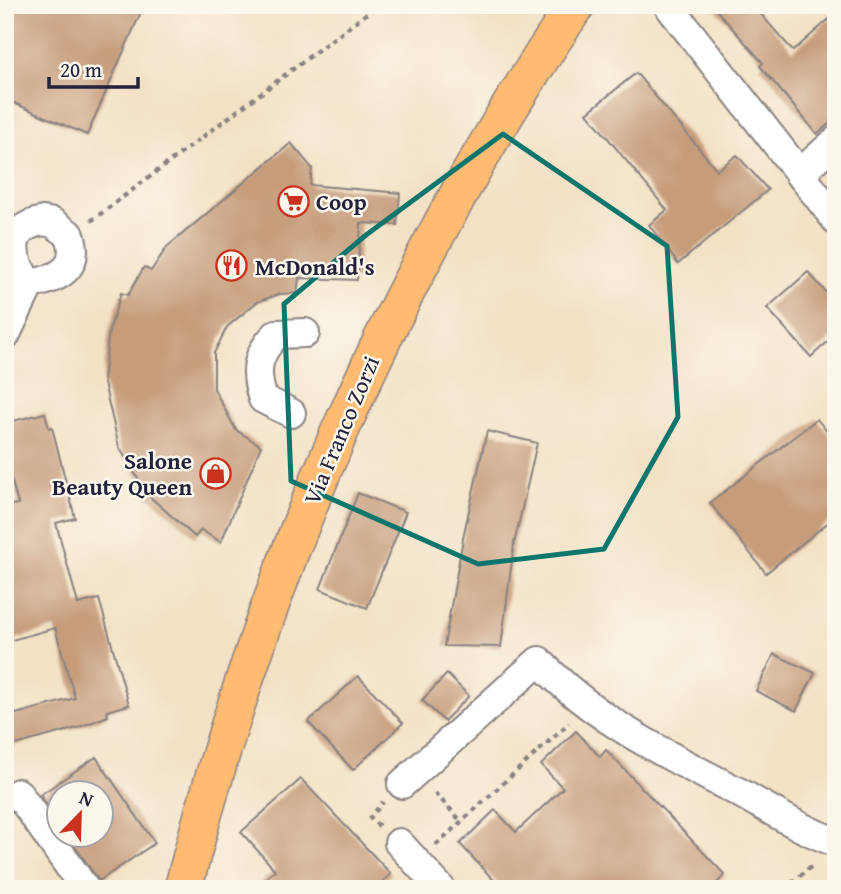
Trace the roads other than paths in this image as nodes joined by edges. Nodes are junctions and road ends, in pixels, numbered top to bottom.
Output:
1 (576, 5) edge
2 (668, 5) edge
3 (836, 141) edge
4 (799, 174) junction
5 (836, 220) edge
6 (10, 241) edge
7 (30, 284) junction
8 (305, 333) dead end
9 (5, 336) edge
10 (291, 413) dead end
11 (408, 778) road end
12 (18, 793) dead end
13 (836, 842) edge
14 (408, 853) road end
15 (85, 889) edge
16 (183, 889) edge
17 (441, 889) edge

1 - 16 main road, Via Franco Zorzi
2 - 4 street
3 - 4 street
4 - 5 street
6 - 7 street
6 - 7 street
7 - 9 street
8 - 10 street
11 - 13 street
12 - 15 street
14 - 17 street

